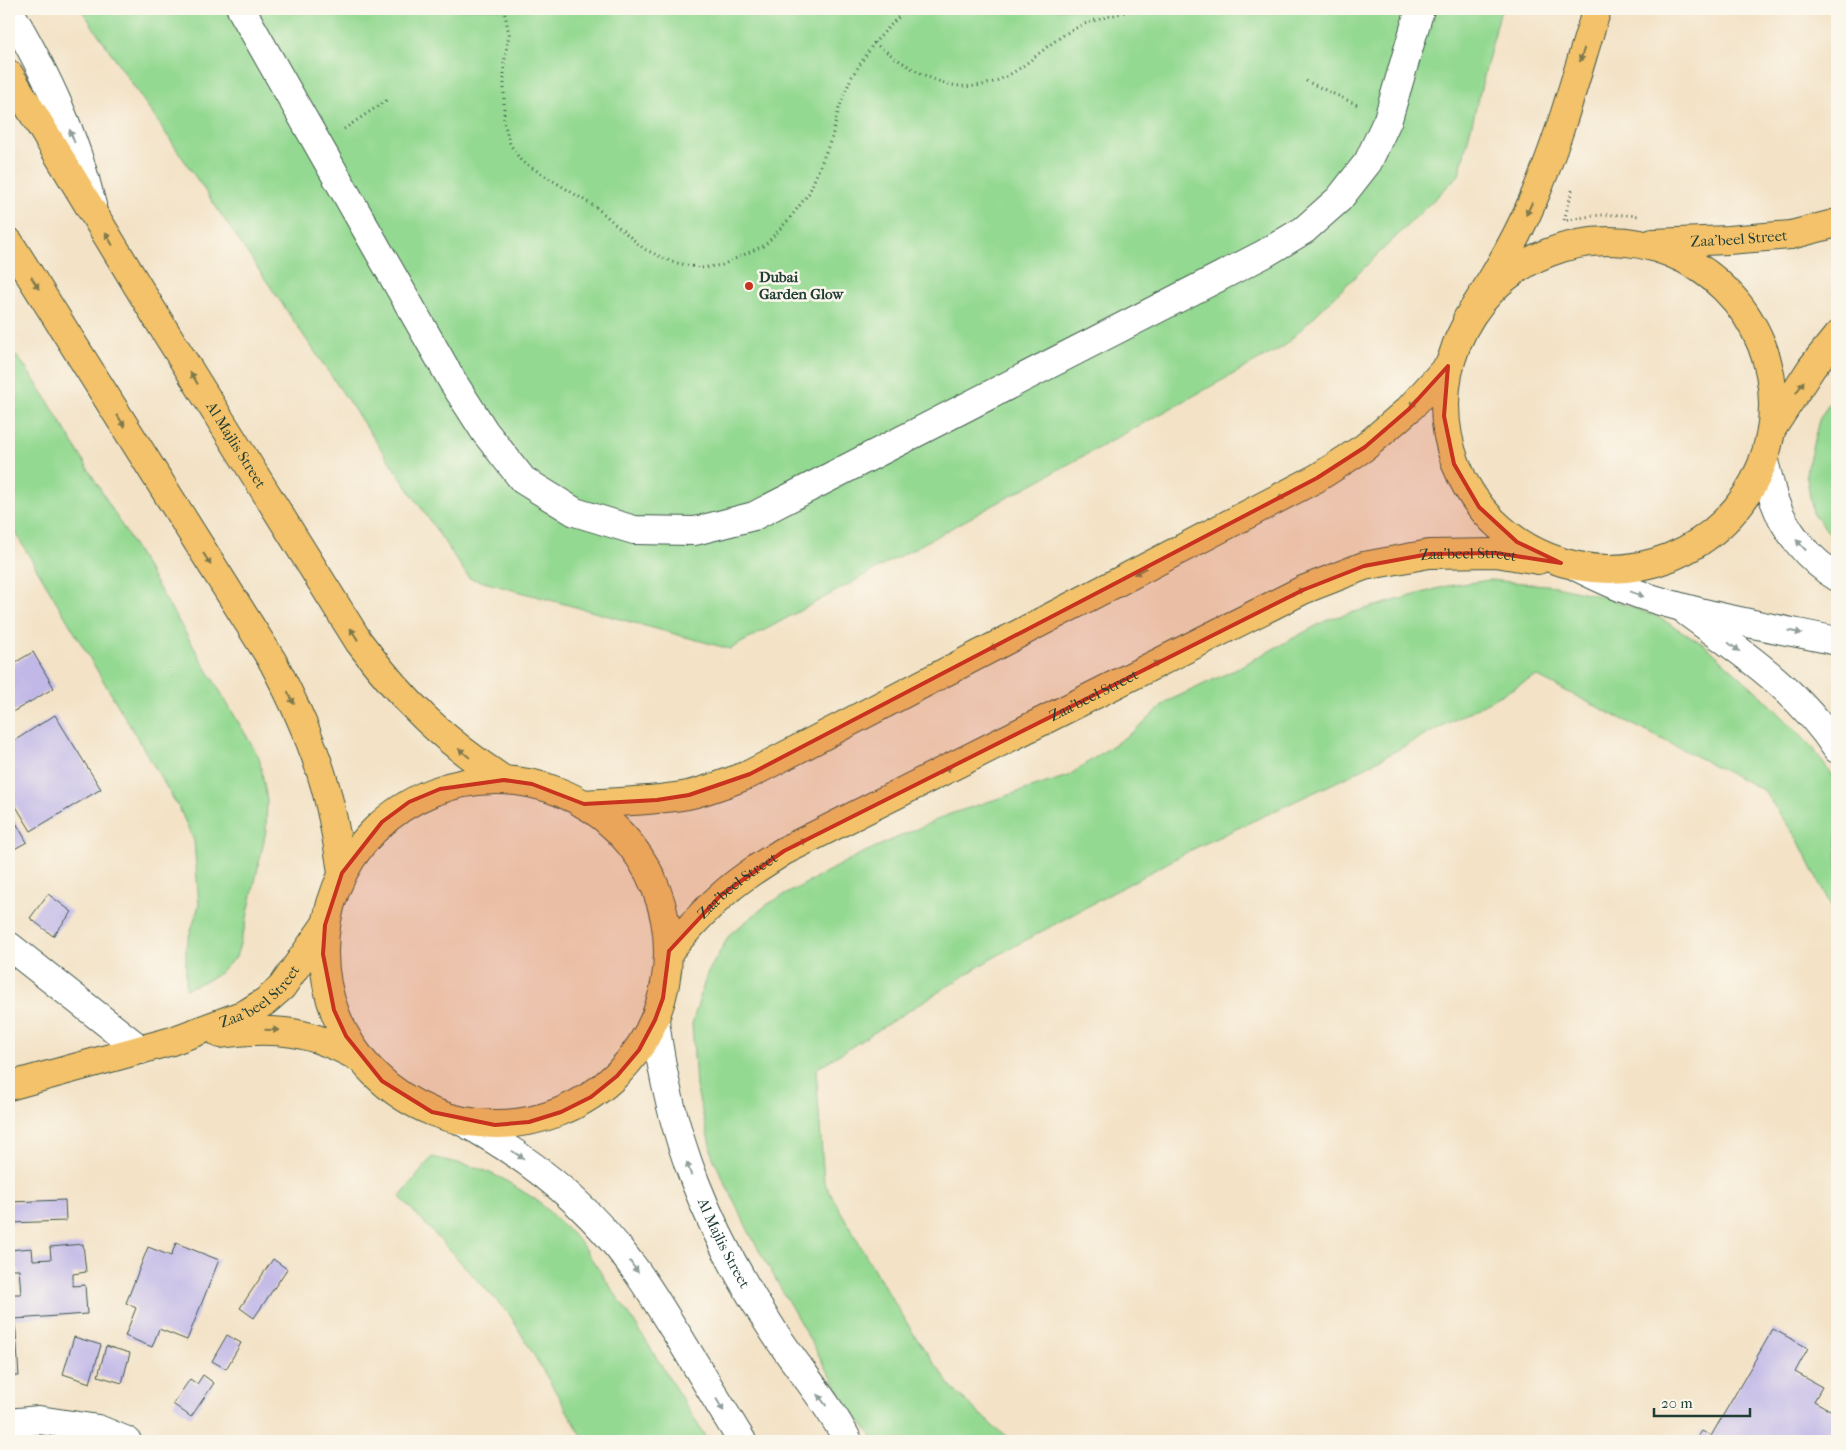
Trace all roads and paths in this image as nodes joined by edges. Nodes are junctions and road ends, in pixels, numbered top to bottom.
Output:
1 (241, 9) edge
2 (504, 9) edge
3 (906, 9) edge
4 (1134, 9) edge
5 (1420, 9) edge
6 (1597, 9) edge
7 (9, 10) edge
8 (874, 43) junction
9 (9, 74) edge
10 (1306, 81) dead end
11 (387, 100) dead end
12 (1388, 119) junction
13 (319, 146) junction
14 (1574, 184) dead end
15 (95, 216) junction
16 (1642, 216) dead end
17 (1837, 223) edge
18 (9, 242) edge
19 (1640, 243) junction
20 (1467, 319) junction
21 (1837, 336) edge
22 (1448, 366) junction
23 (1773, 427) junction
24 (1764, 462) junction
25 (1569, 565) junction
26 (1837, 577) edge
27 (1681, 607) junction
28 (1837, 642) edge
29 (1837, 749) edge
30 (504, 780) junction
31 (584, 804) junction
32 (342, 873) junction
33 (325, 925) junction
34 (9, 946) edge
35 (669, 951) junction
36 (655, 1020) junction
37 (172, 1041) junction
38 (141, 1050) junction
39 (362, 1060) junction
40 (9, 1086) edge
41 (461, 1121) junction
42 (9, 1423) edge
43 (848, 1440) edge
44 (127, 1441) edge
45 (742, 1441) edge

1 - 13 street
2 - 8 path
3 - 8 path
4 - 8 path
5 - 12 street
6 -> 20 main road
15 -> 7 street
9 - 15 main road, Al Majlis Street
10 - 12 path
11 - 13 path
12 - 13 street
14 - 16 path
30 -> 15 main road, Al Majlis Street
17 - 19 main road, Zaa'beel Street
18 -> 32 main road
19 - 20 main road
19 - 23 main road
20 - 22 main road
23 -> 21 main road
22 - 25 main road
22 -> 31 main road
23 - 24 main road, Zaa'beel Street
24 - 25 main road, Zaa'beel Street
26 -> 24 street
25 -> 27 street
35 -> 25 main road, Zaa'beel Street
27 -> 28 street
27 -> 29 street
30 - 31 main road
30 - 32 main road
31 - 35 main road
32 - 33 main road
33 - 37 main road, Zaa'beel Street
33 - 39 main road
34 - 38 street
35 - 36 main road
36 - 41 main road
43 -> 36 street, Al Majlis Street
37 - 38 main road, Zaa'beel Street
37 -> 39 main road, Zaa'beel Street
38 - 40 main road, Zaa'beel Street
39 - 41 main road
41 -> 45 street
42 - 44 street

